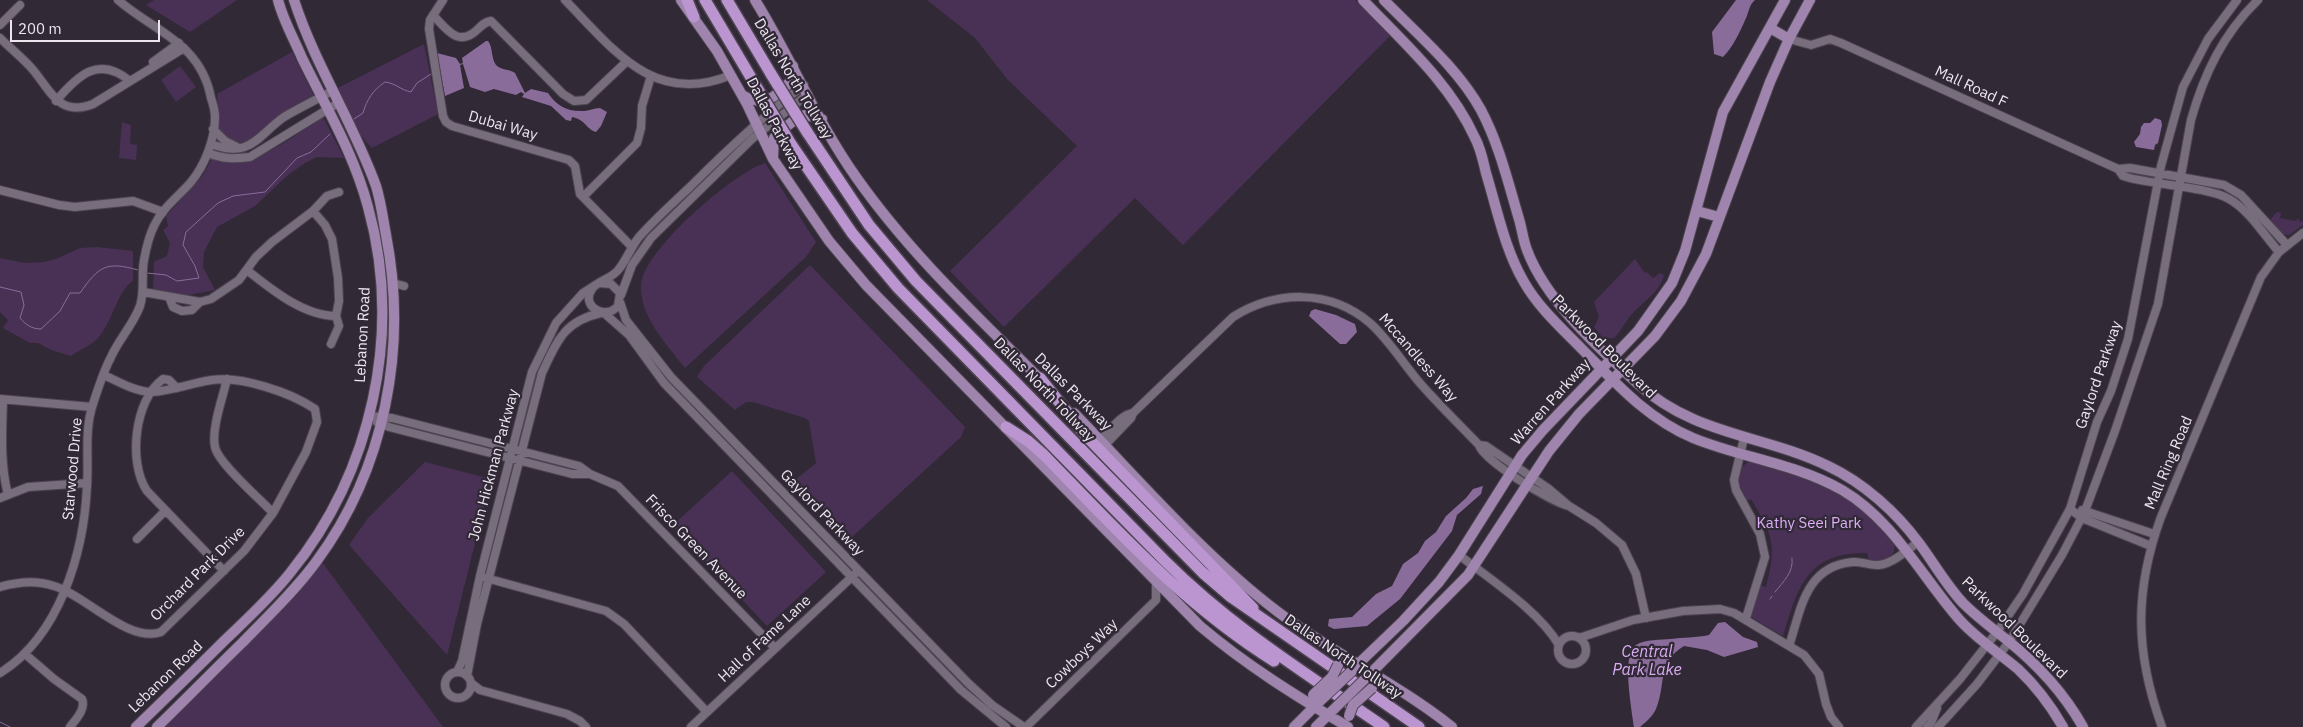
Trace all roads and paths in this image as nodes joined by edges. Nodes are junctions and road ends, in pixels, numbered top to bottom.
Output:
1 (118, 0) edge
2 (278, 0) edge
3 (294, 0) edge
4 (443, 0) edge
5 (565, 0) edge
6 (681, 0) edge
7 (687, 0) edge
8 (705, 0) edge
9 (727, 0) edge
10 (755, 0) edge
11 (1363, 0) edge
12 (1384, 0) edge
13 (1785, 0) edge
14 (1810, 0) edge
15 (2236, 0) edge
16 (2258, 0) edge
17 (20, 5) dead end
18 (433, 15) junction
19 (694, 17) junction
20 (0, 25) edge
21 (1412, 28) junction
22 (1770, 28) junction
23 (0, 38) edge
24 (1789, 39) junction
25 (1401, 40) junction
26 (2206, 42) junction
27 (182, 46) junction
28 (2219, 50) junction
29 (626, 62) junction
30 (793, 66) junction
31 (731, 75) junction
32 (652, 76) junction
33 (130, 82) junction
34 (806, 89) junction
35 (332, 91) junction
36 (741, 94) junction
37 (321, 97) junction
38 (56, 101) junction
39 (338, 103) junction
40 (327, 109) junction
41 (822, 120) junction
42 (758, 128) junction
43 (213, 129) junction
44 (1493, 136) junction
45 (1477, 140) junction
46 (257, 141) junction
47 (211, 144) junction
48 (238, 148) junction
49 (263, 150) junction
50 (208, 153) junction
51 (239, 158) junction
52 (773, 159) junction
53 (2118, 169) junction
54 (2160, 174) junction
55 (2180, 177) junction
56 (2158, 184) junction
57 (376, 186) junction
58 (2178, 187) junction
59 (363, 189) junction
60 (0, 190) edge
61 (339, 192) dead end
62 (583, 197) junction
63 (677, 200) junction
64 (683, 207) junction
65 (313, 211) junction
66 (1697, 211) junction
67 (163, 212) junction
68 (1719, 217) junction
69 (2263, 217) junction
70 (2255, 224) junction
71 (2303, 233) edge
72 (2286, 245) junction
73 (632, 247) junction
74 (1528, 251) junction
75 (2279, 252) junction
76 (1513, 257) junction
77 (248, 271) junction
78 (598, 284) junction
79 (143, 292) junction
80 (620, 299) junction
81 (382, 306) junction
82 (394, 306) junction
83 (603, 313) junction
84 (336, 316) junction
85 (331, 344) dead end
86 (1611, 358) junction
87 (663, 366) junction
88 (1601, 369) junction
89 (1623, 370) junction
90 (656, 372) junction
91 (104, 375) junction
92 (1040, 378) junction
93 (227, 379) junction
94 (1613, 380) junction
95 (2111, 391) junction
96 (149, 392) junction
97 (2, 399) edge
98 (2125, 399) junction
99 (92, 407) junction
100 (370, 416) junction
101 (382, 420) junction
102 (1006, 427) junction
103 (1744, 438) junction
104 (731, 439) junction
105 (1103, 443) junction
106 (724, 446) junction
107 (512, 449) junction
108 (522, 451) junction
109 (1740, 453) junction
110 (509, 458) junction
111 (519, 461) junction
112 (1512, 470) junction
113 (590, 474) junction
114 (1528, 480) junction
115 (87, 483) junction
116 (4, 496) edge
117 (2070, 509) junction
118 (165, 511) junction
119 (273, 513) junction
120 (2084, 514) junction
121 (2154, 534) junction
122 (137, 540) dead end
123 (1918, 542) junction
124 (2151, 546) junction
125 (1906, 551) junction
126 (1459, 555) junction
127 (1474, 566) junction
128 (858, 570) junction
129 (224, 571) junction
130 (480, 576) junction
131 (851, 577) junction
132 (489, 578) junction
133 (1156, 582) junction
134 (0, 587) edge
135 (64, 589) junction
136 (1156, 600) junction
137 (1174, 602) junction
138 (1646, 618) junction
139 (1746, 618) junction
140 (1264, 621) junction
141 (1997, 632) junction
142 (1552, 633) junction
143 (1597, 633) junction
144 (1565, 638) junction
145 (1579, 638) junction
146 (2009, 642) junction
147 (1559, 645) junction
148 (1988, 645) junction
149 (1585, 646) junction
150 (1789, 646) junction
151 (775, 648) junction
152 (1335, 650) junction
153 (936, 651) junction
154 (25, 654) junction
155 (2000, 655) junction
156 (928, 657) junction
157 (1356, 667) junction
158 (457, 672) junction
159 (0, 673) edge
160 (1369, 675) junction
161 (469, 680) junction
162 (1318, 682) junction
163 (1391, 684) junction
164 (960, 689) junction
165 (467, 694) junction
166 (502, 696) junction
167 (984, 699) junction
168 (1315, 701) junction
169 (1940, 701) junction
170 (707, 712) junction
171 (1330, 713) junction
172 (70, 727) edge
173 (136, 727) edge
174 (157, 727) edge
175 (586, 727) edge
176 (690, 727) edge
177 (1006, 727) edge
178 (1025, 727) edge
179 (1294, 727) edge
180 (1316, 727) edge
181 (1348, 727) edge
182 (1355, 727) edge
183 (1384, 727) edge
184 (1419, 727) edge
185 (1452, 727) edge
186 (1840, 727) edge
187 (1916, 727) edge
188 (1927, 727) edge
189 (1938, 727) edge
190 (2063, 727) edge
191 (2082, 727) edge
192 (2162, 727) edge

1 - 27 street, Starwood Drive
2 - 37 main road, Lebanon Road
3 - 35 main road, Lebanon Road
4 - 18 street, Dubai Way
5 - 29 street
6 - 19 main road, Dallas Parkway
7 - 19 highway
8 - 162 highway, bridge
9 - 140 highway, Dallas North Tollway, bridge
10 - 30 main road, Dallas Parkway
11 - 25 main road, Parkwood Boulevard
12 - 21 main road, Parkwood Boulevard
13 - 22 main road, Warren Parkway
14 - 24 main road, Warren Parkway
15 - 26 street, Gaylord Parkway
16 - 28 street
17 - 20 street
18 - 29 street
18 - 62 street, Dubai Way
19 - 31 main road, Dallas Parkway
21 - 25 main road
21 - 44 main road, Parkwood Boulevard
22 - 24 main road
22 - 66 main road, Warren Parkway
23 - 38 street
24 - 53 street, Mall Road F
24 - 68 main road, Warren Parkway
25 - 45 main road, Parkwood Boulevard
26 - 28 street
26 - 54 street, Gaylord Parkway
27 - 33 street
27 - 43 street, Starwood Drive
28 - 55 street
29 - 32 street
30 - 34 main road, Dallas Parkway
30 - 36 main road
31 - 32 street
31 - 36 main road, Dallas Parkway
32 - 62 street
33 - 38 street
33 - 38 street
34 - 41 main road, Dallas Parkway
34 - 42 street, John Hickman Parkway
35 - 37 street
35 - 39 main road, Lebanon Road
36 - 42 main road, Dallas Parkway
37 - 40 main road, Lebanon Road
37 - 46 street
39 - 40 street
39 - 57 main road, Lebanon Road
40 - 49 street
40 - 59 main road, Lebanon Road
41 - 52 main road
41 - 92 main road, Dallas Parkway
42 - 52 main road, Dallas Parkway
42 - 63 street, John Hickman Parkway
42 - 64 street, John Hickman Parkway
43 - 47 street, Starwood Drive
43 - 48 street
44 - 45 main road
44 - 74 main road, Parkwood Boulevard
45 - 76 main road, Parkwood Boulevard
46 - 48 street
46 - 49 street
47 - 48 street
47 - 50 street, Starwood Drive
48 - 51 street
49 - 51 street
50 - 51 street
50 - 67 street, Starwood Drive
52 - 102 main road, Dallas Parkway
53 - 54 street, Mall Road F
53 - 56 street, Mall Road F
54 - 55 street, Mall Road F
54 - 56 street, Gaylord Parkway
55 - 58 street
55 - 69 street, Mall Road F
56 - 58 street, Mall Road F
56 - 95 street, Gaylord Parkway
57 - 59 main road
57 - 82 main road, Lebanon Road
58 - 70 street, Mall Road F
58 - 98 street
59 - 81 main road, Lebanon Road
60 - 67 street
61 - 65 street
62 - 73 street, Dubai Way
63 - 64 street
63 - 73 street, John Hickman Parkway
64 - 80 street, John Hickman Parkway
65 - 77 street
65 - 84 street
66 - 68 main road
66 - 86 main road, Warren Parkway
67 - 79 street, Starwood Drive
68 - 89 main road, Warren Parkway
69 - 70 street
69 - 72 street, Mall Road F
70 - 75 street, Mall Road F
71 - 72 street, Mall Ring Road
72 - 75 street, Mall Ring Road
73 - 78 street, John Hickman Parkway
74 - 76 main road
74 - 86 main road, Parkwood Boulevard
75 - 121 street, Mall Ring Road
76 - 88 main road, Parkwood Boulevard
77 - 79 street
77 - 84 street
78 - 80 street
78 - 83 street
78 - 107 street, John Hickman Parkway
79 - 91 street, Starwood Drive
80 - 83 street
80 - 87 street, Gaylord Parkway
81 - 82 main road
81 - 100 main road, Lebanon Road
82 - 101 main road, Lebanon Road
83 - 90 street, Gaylord Parkway
83 - 108 street, John Hickman Parkway
84 - 85 street
86 - 88 main road, Warren Parkway
86 - 89 main road, Parkwood Boulevard
87 - 90 street
87 - 104 street, Gaylord Parkway
88 - 94 main road, Parkwood Boulevard
88 - 112 main road, Warren Parkway
89 - 94 main road, Warren Parkway
89 - 103 main road, Parkwood Boulevard
90 - 106 street, Gaylord Parkway
91 - 96 street
91 - 99 street, Starwood Drive
92 - 105 main road, Dallas Parkway
92 - 140 highway
93 - 96 street
93 - 119 street
93 - 119 street, Orchard Park Drive
94 - 109 main road, Parkwood Boulevard
94 - 114 main road, Warren Parkway
95 - 98 street
95 - 117 street, Gaylord Parkway
96 - 118 street
97 - 99 street
97 - 116 street
98 - 120 street
99 - 115 street, Starwood Drive
100 - 101 street, Frisco Green Avenue
100 - 173 main road, Lebanon Road
101 - 107 street, Frisco Green Avenue
101 - 110 street, Frisco Green Avenue
101 - 174 main road, Lebanon Road
102 - 133 main road, Dallas Parkway
102 - 162 highway
103 - 109 street
103 - 123 main road, Parkwood Boulevard
104 - 106 street
104 - 128 street, Gaylord Parkway
105 - 112 street, Mccandless Way
105 - 152 main road, Dallas Parkway
106 - 131 street, Gaylord Parkway
107 - 108 street, Frisco Green Avenue
107 - 110 street, John Hickman Parkway
108 - 111 street, John Hickman Parkway
108 - 113 street, Frisco Green Avenue
109 - 125 main road, Parkwood Boulevard
109 - 139 street
110 - 111 street, Frisco Green Avenue
110 - 130 street, John Hickman Parkway
111 - 113 street, Frisco Green Avenue
111 - 132 street, John Hickman Parkway
112 - 114 street, Mccandless Way
112 - 126 main road, Warren Parkway
113 - 151 street, Frisco Green Avenue
114 - 127 main road, Warren Parkway
114 - 138 street, Mccandless Way
115 - 116 street
115 - 135 street, Starwood Drive
117 - 120 street
117 - 141 street, Gaylord Parkway
118 - 122 street
118 - 129 street
119 - 129 street, Orchard Park Drive
120 - 121 street
120 - 124 street
120 - 146 street
121 - 124 street, Mall Ring Road
123 - 125 street
123 - 141 main road, Parkwood Boulevard
124 - 192 street, Mall Ring Road
125 - 148 main road, Parkwood Boulevard
125 - 150 street
126 - 127 street
126 - 157 main road, Warren Parkway
127 - 142 street
127 - 160 main road, Warren Parkway
128 - 131 street, Hall of Fame Lane
128 - 153 street, Gaylord Parkway
129 - 135 street, Orchard Park Drive
130 - 132 street
130 - 158 street, John Hickman Parkway
131 - 151 street, Hall of Fame Lane
131 - 156 street, Gaylord Parkway
132 - 161 street, John Hickman Parkway
132 - 170 street
133 - 136 street
133 - 137 main road, Dallas Parkway
134 - 135 street, Orchard Park Drive
135 - 154 street, Starwood Drive
136 - 137 street
136 - 178 street, Cowboys Way
137 - 168 main road, Dallas Parkway
138 - 139 street
138 - 143 street
139 - 150 street
140 - 184 highway, Dallas North Tollway
141 - 146 main road, Parkwood Boulevard
141 - 148 street, Gaylord Parkway
142 - 144 street
142 - 147 street
143 - 145 street
143 - 149 street
144 - 145 street
144 - 147 street
145 - 149 street
146 - 155 street
146 - 191 main road, Parkwood Boulevard
147 - 149 street
148 - 155 main road, Parkwood Boulevard
148 - 169 street, Gaylord Parkway
150 - 186 street
151 - 170 street, Hall of Fame Lane
152 - 157 main road, Dallas Parkway
152 - 168 main road, bridge
153 - 156 street
153 - 167 street, Gaylord Parkway
154 - 159 street, Starwood Drive
154 - 172 street
155 - 189 street
155 - 190 main road, Parkwood Boulevard
156 - 164 street, Gaylord Parkway
157 - 160 main road, Dallas Parkway
157 - 168 main road, Warren Parkway, bridge
158 - 161 street
158 - 165 street
160 - 163 main road, Dallas Parkway
160 - 171 main road, Warren Parkway, bridge
161 - 165 street
161 - 166 street
162 - 183 highway
163 - 182 main road, bridge
163 - 185 main road, Dallas Parkway
164 - 167 street
164 - 177 street, Gaylord Parkway
165 - 166 street
166 - 175 street
167 - 178 street, Gaylord Parkway
168 - 171 main road
168 - 179 main road, Warren Parkway
169 - 187 street, Gaylord Parkway
169 - 188 street
170 - 176 street, Hall of Fame Lane
171 - 180 main road, Warren Parkway
171 - 181 main road

